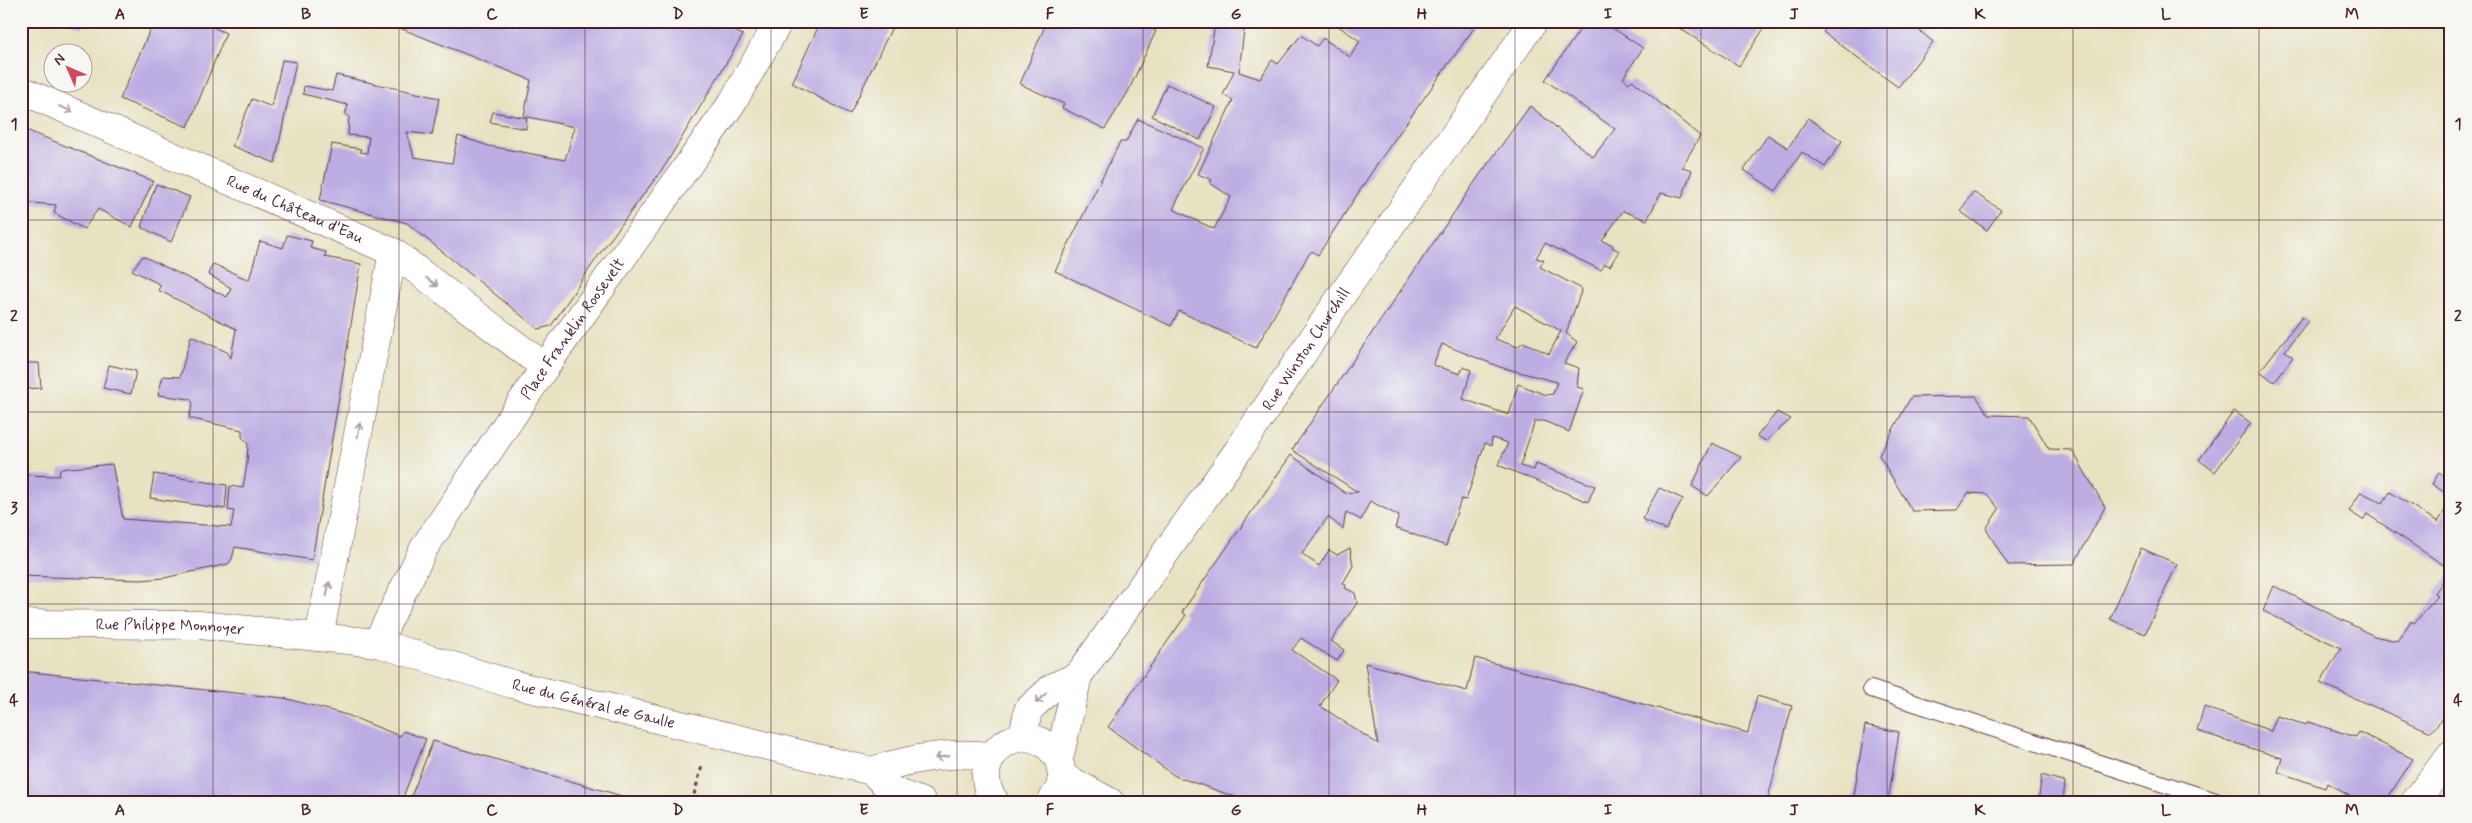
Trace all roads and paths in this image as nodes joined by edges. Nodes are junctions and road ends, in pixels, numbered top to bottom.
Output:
1 (779, 21) edge
2 (1534, 21) edge
3 (21, 90) edge
4 (394, 252) junction
5 (545, 367) junction
6 (21, 624) edge
7 (319, 637) junction
8 (377, 643) junction
9 (1078, 676) junction
10 (1870, 689) dead end
11 (1023, 737) junction
12 (2451, 754) edge
13 (990, 756) junction
14 (1061, 768) junction
15 (871, 771) junction
16 (922, 802) edge
17 (995, 802) edge
18 (1051, 802) edge
19 (1110, 802) edge
20 (2219, 802) edge
21 (2415, 802) edge

1 - 5 main road, Place Franklin Roosevelt
2 - 9 main road, Rue Winston Churchill
3 -> 4 main road, Rue du Château d'Eau
4 -> 5 main road, Rue du Château d'Eau
7 -> 4 main road
5 - 8 main road, Place Franklin Roosevelt
6 - 7 main road, Rue Philippe Monnoyer
7 - 8 main road, Rue du Général de Gaulle
8 - 15 main road, Rue du Général de Gaulle
9 -> 11 main road
9 - 14 main road
10 - 20 lane
11 - 13 main road
11 - 14 main road
12 - 21 main road
13 -> 15 main road
13 - 17 main road
14 - 18 main road
14 - 19 main road
15 - 16 main road

